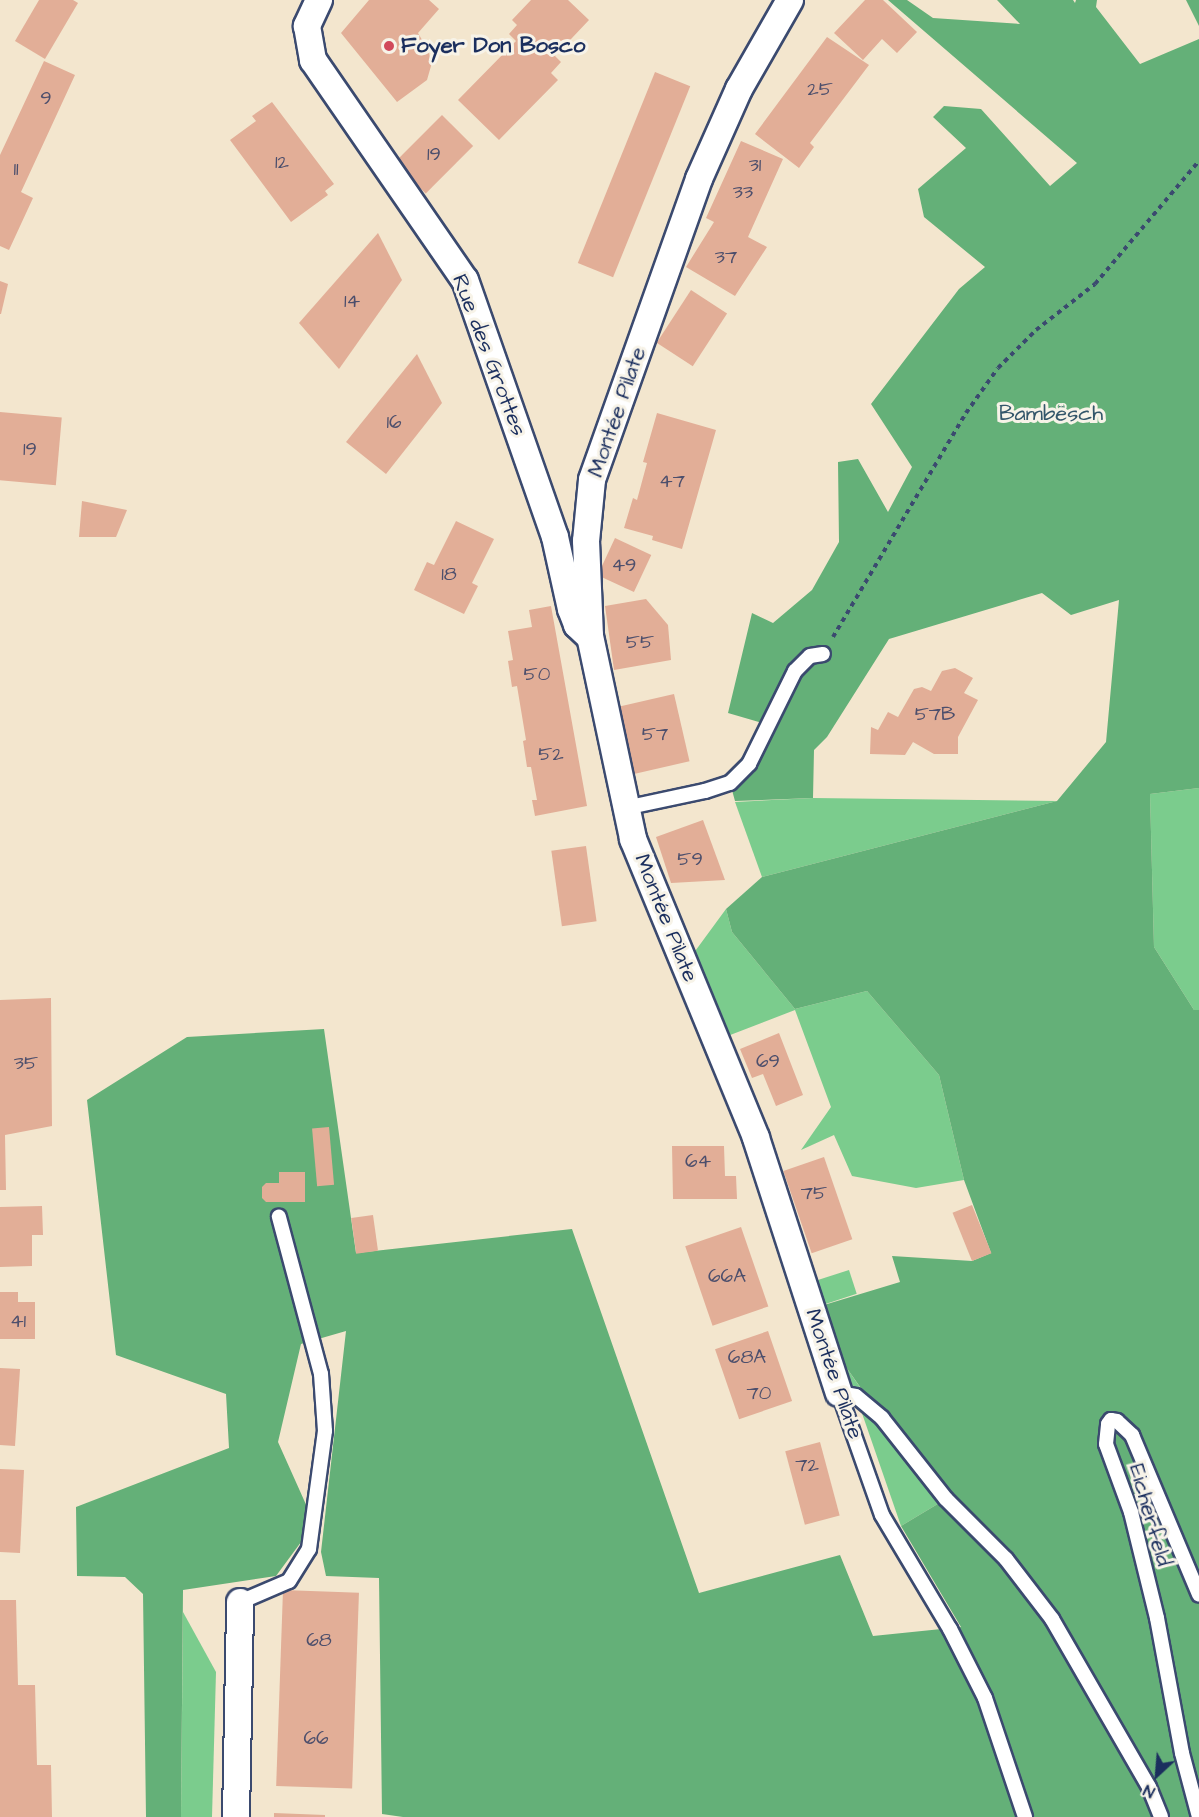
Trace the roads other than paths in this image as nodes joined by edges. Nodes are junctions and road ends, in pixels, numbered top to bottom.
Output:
1 (319, 0) edge
2 (790, 0) edge
3 (590, 636) junction
4 (823, 654) road end
5 (625, 808) junction
6 (279, 1217) dead end
7 (840, 1393) junction
8 (1199, 1594) edge
9 (240, 1602) joint
10 (236, 1817) edge
11 (1025, 1817) edge
12 (1161, 1817) edge
13 (1199, 1817) edge

1 - 3 street, Rue des Grottes
2 - 3 street, Montée Pilate
3 - 5 street, Montée Pilate
4 - 5 lane
5 - 7 street, Montée Pilate
6 - 9 lane
7 - 11 lane, Montée Pilate
7 - 12 lane
8 - 13 lane, Eicherfeld
9 - 10 street

